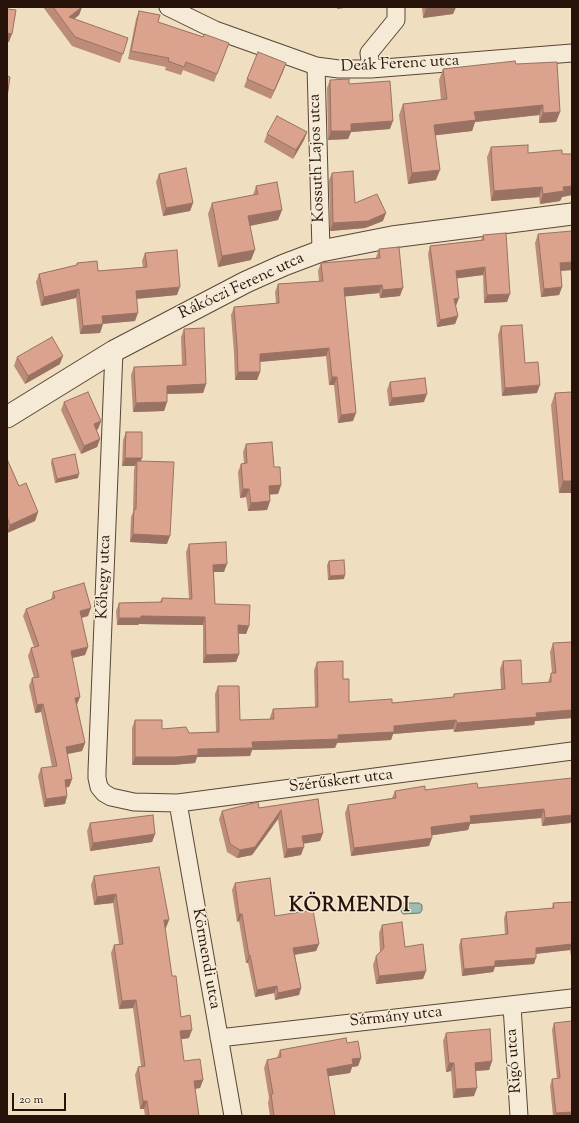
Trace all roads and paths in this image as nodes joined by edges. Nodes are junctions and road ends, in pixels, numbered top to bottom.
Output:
1 (168, 7) edge
2 (396, 7) edge
3 (572, 52) edge
4 (316, 66) junction
5 (371, 69) junction
6 (572, 214) edge
7 (321, 251) junction
8 (114, 351) junction
9 (7, 417) edge
10 (572, 752) edge
11 (111, 797) joint
12 (178, 803) junction
13 (572, 998) edge
14 (512, 1006) junction
15 (219, 1038) junction
16 (233, 1116) edge
17 (519, 1116) edge

1 - 4 street, Deák Ferenc utca
2 - 5 street
3 - 5 street, Deák Ferenc utca
4 - 5 street, Deák Ferenc utca
4 - 7 street, Kossuth Lajos utca
6 - 7 street, Rákóczi Ferenc utca
7 - 8 street, Rákóczi Ferenc utca
8 - 9 street, Rákóczi Ferenc utca
8 - 11 street, Kőhegy utca
10 - 12 street, Szérűskert utca
11 - 12 street, Szérűskert utca
12 - 15 street, Körmendi utca
13 - 14 street, Sármány utca
14 - 15 street, Sármány utca
14 - 17 street, Rigó utca
15 - 16 street, Körmendi utca

